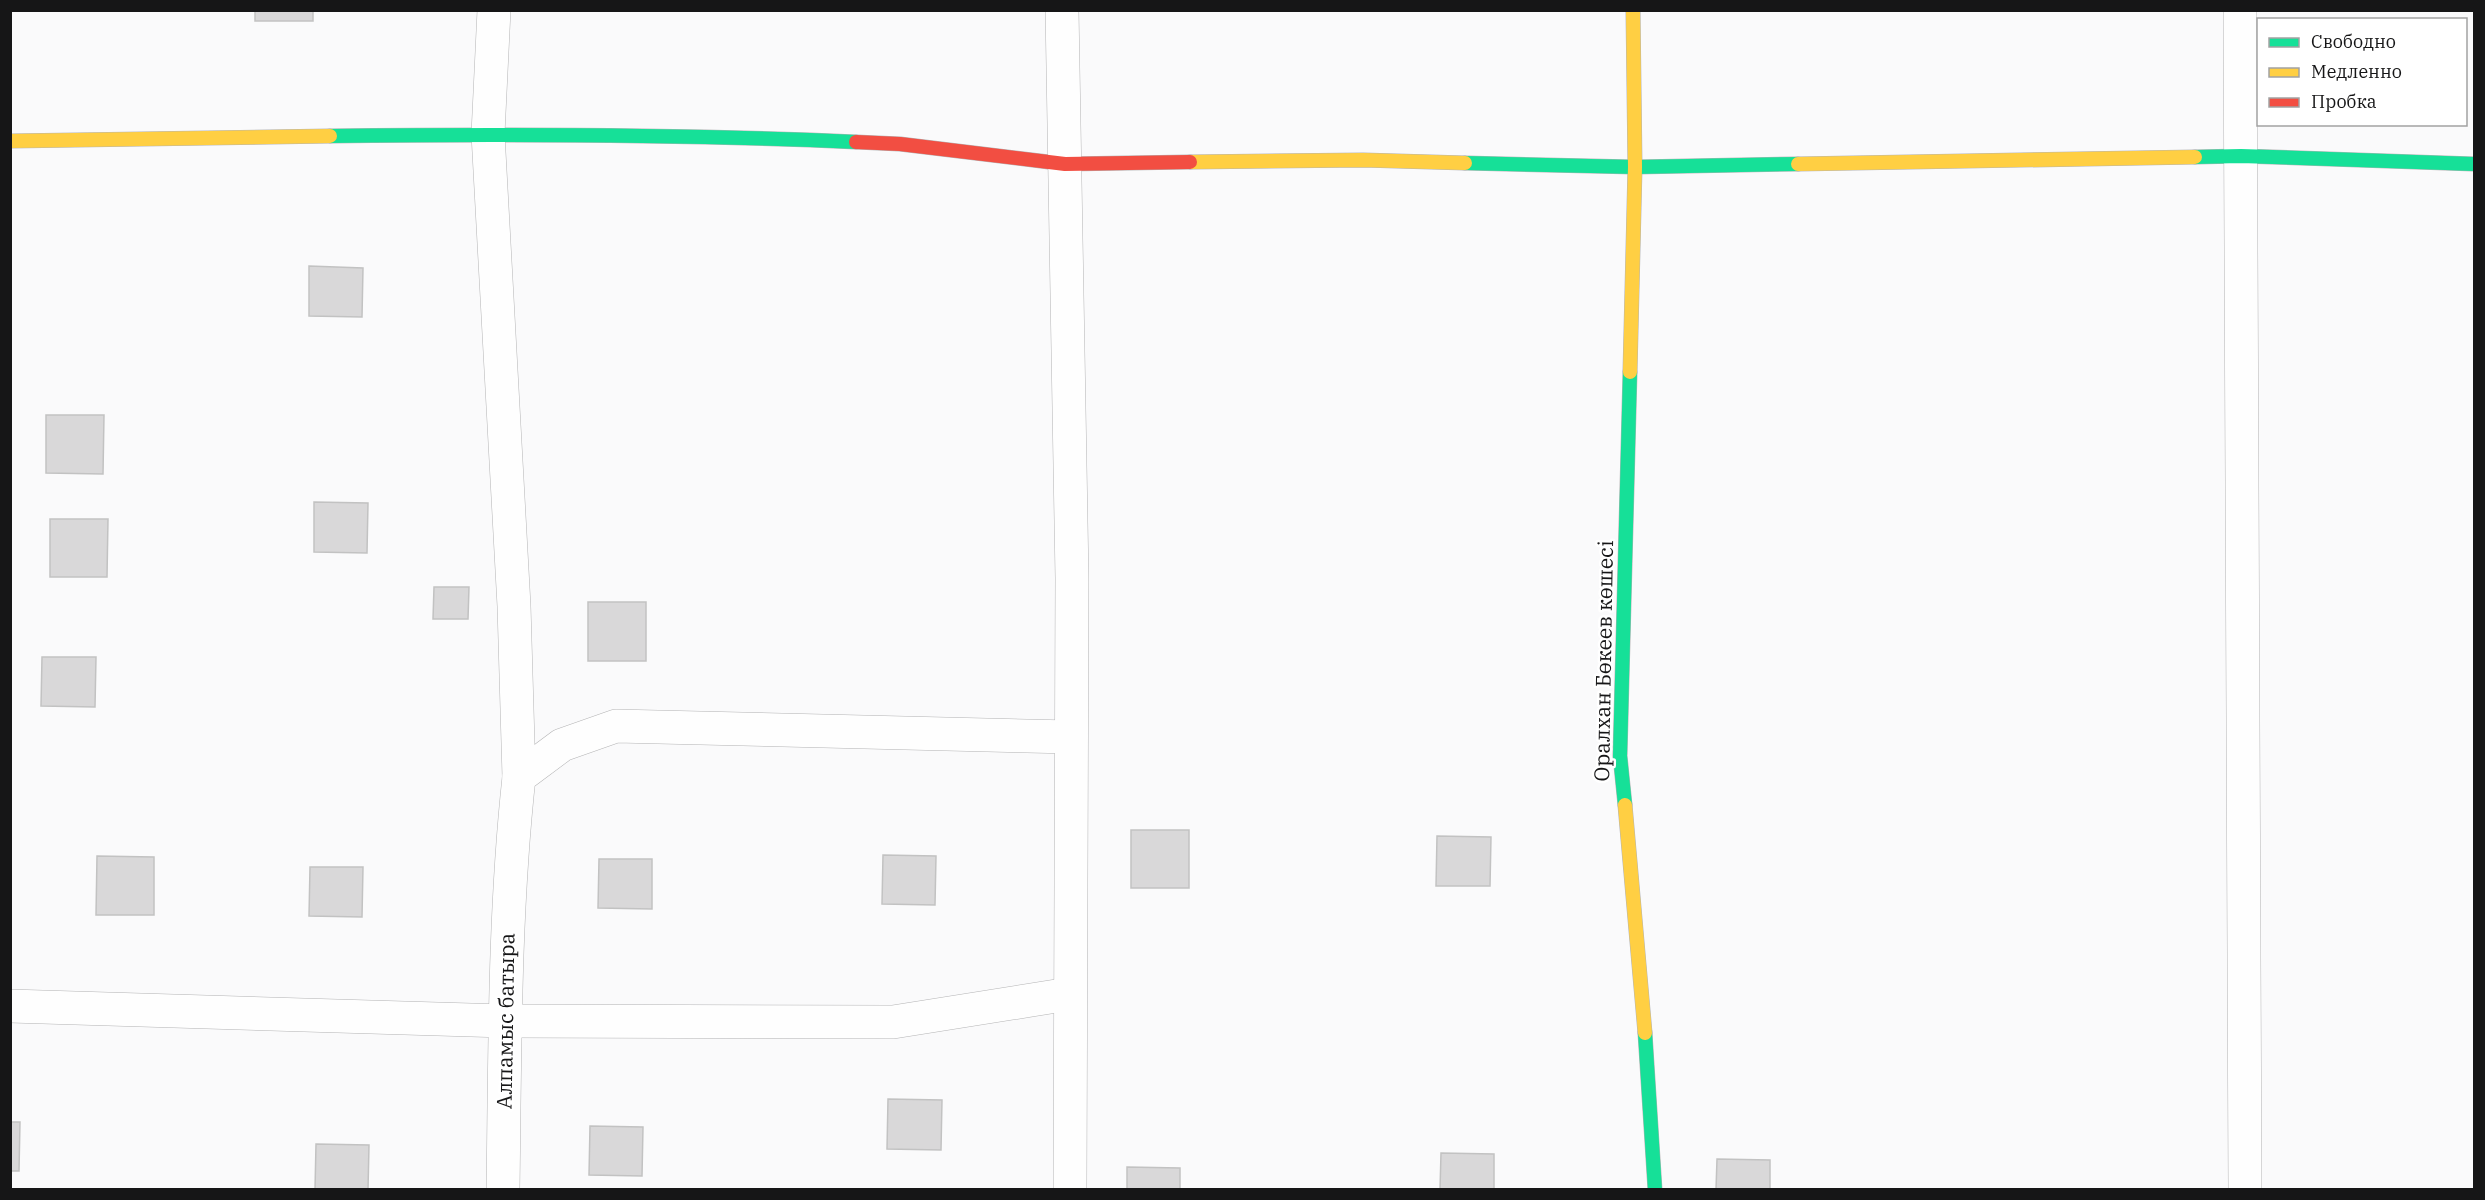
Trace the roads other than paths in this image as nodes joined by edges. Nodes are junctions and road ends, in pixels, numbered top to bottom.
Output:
1 (494, 10) edge
2 (1062, 10) edge
3 (1633, 10) edge
4 (2240, 10) edge
5 (488, 134) junction
6 (10, 141) edge
7 (2241, 156) junction
8 (1065, 164) junction
9 (2475, 164) edge
10 (1635, 167) junction
11 (1071, 737) junction
12 (519, 777) junction
13 (1070, 994) junction
14 (10, 1006) edge
15 (505, 1021) junction
16 (503, 1190) edge
17 (1070, 1190) edge
18 (1655, 1190) edge
19 (2245, 1190) edge

1 - 5 street, Алпамыс батыра
2 - 8 street
3 - 10 street, Оралхан Бөкеев көшесі
4 - 7 street
5 - 6 street
5 - 8 street
5 - 12 street, Алпамыс батыра
7 - 9 street
7 - 10 street
7 - 19 street
8 - 10 street
8 - 11 street
10 - 18 street, Оралхан Бөкеев көшесі
11 - 12 street
11 - 13 street
12 - 15 street, Алпамыс батыра
13 - 15 street
13 - 17 street
14 - 15 street
15 - 16 street, Алпамыс батыра

